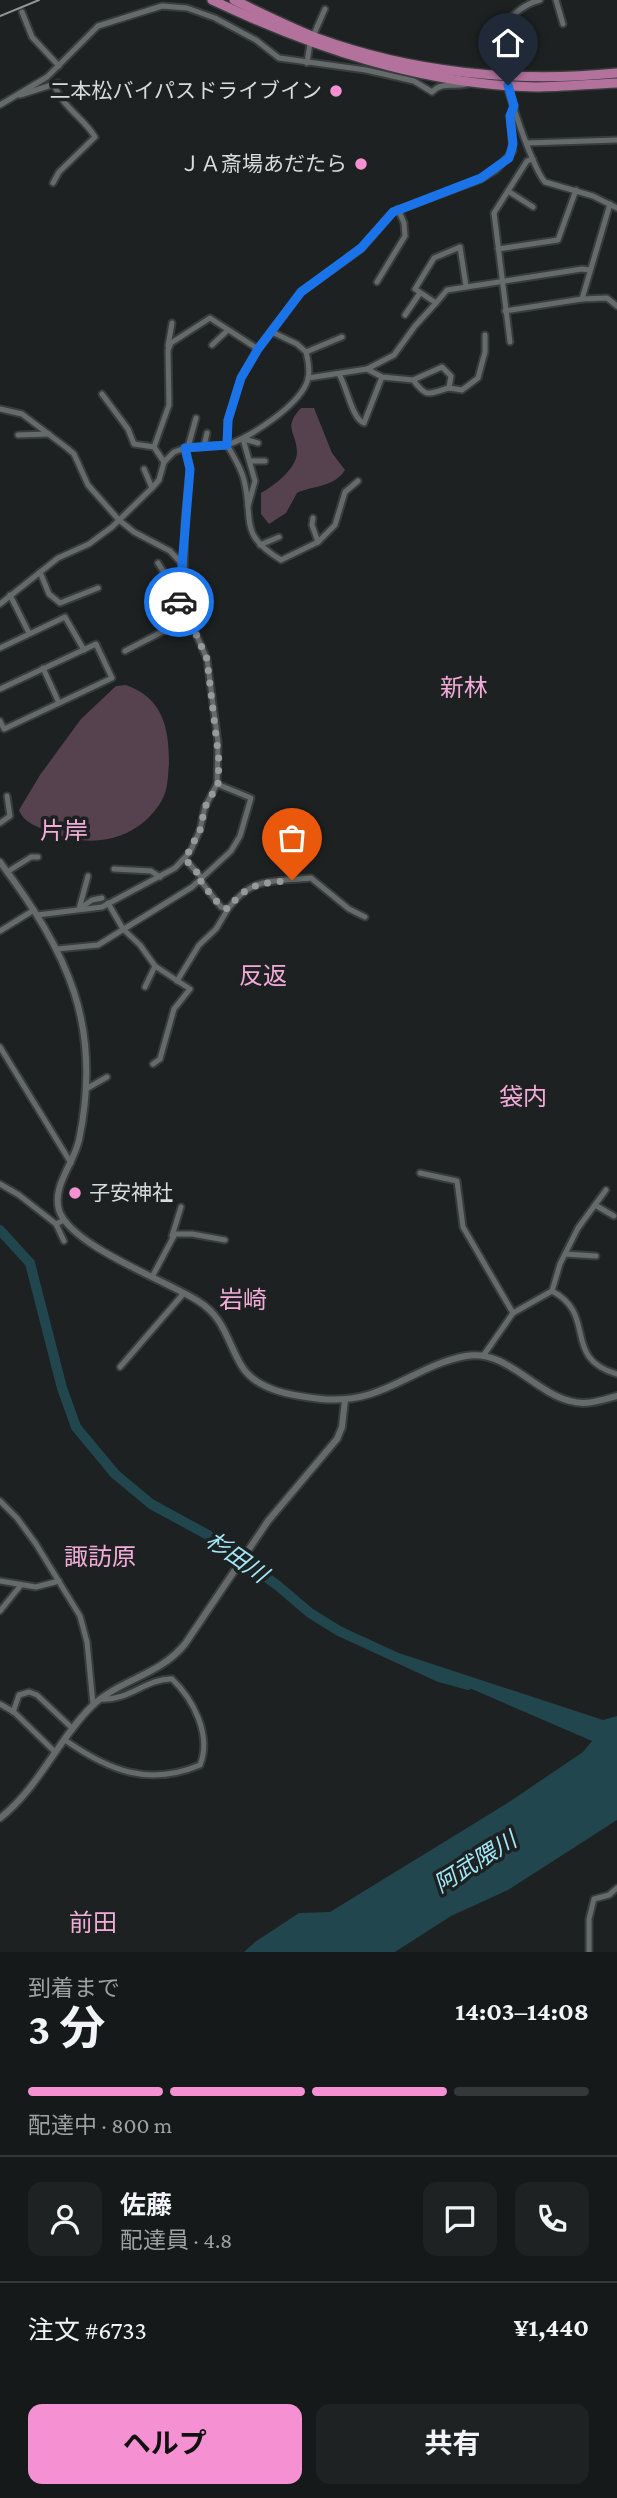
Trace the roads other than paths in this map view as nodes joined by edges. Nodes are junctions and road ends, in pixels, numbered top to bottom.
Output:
1 (212, 0) edge
2 (234, 0) edge
3 (540, 0) edge
4 (556, 0) edge
5 (325, 9) dead end
6 (22, 12) dead end
7 (563, 24) dead end
8 (312, 39) junction
9 (307, 63) junction
10 (59, 66) junction
11 (617, 73) edge
12 (475, 81) junction
13 (506, 81) junction
14 (617, 83) edge
15 (17, 95) junction
16 (0, 105) edge
17 (514, 106) junction
18 (617, 139) edge
19 (527, 143) junction
20 (533, 159) junction
21 (52, 183) dead end
22 (576, 190) junction
23 (508, 191) junction
24 (610, 204) junction
25 (533, 207) dead end
26 (617, 208) edge
27 (398, 209) junction
28 (498, 248) junction
29 (589, 270) junction
30 (500, 280) junction
31 (377, 282) dead end
32 (466, 286) junction
33 (420, 293) junction
34 (582, 299) junction
35 (436, 303) junction
36 (617, 306) edge
37 (505, 311) junction
38 (405, 315) dead end
39 (172, 323) dead end
40 (228, 330) junction
41 (272, 332) junction
42 (485, 335) dead end
43 (342, 338) dead end
44 (510, 342) dead end
45 (212, 345) dead end
46 (168, 346) junction
47 (258, 349) junction
48 (306, 352) junction
49 (367, 369) junction
50 (339, 374) junction
51 (382, 377) junction
52 (308, 378) junction
53 (413, 380) junction
54 (449, 388) junction
55 (102, 394) dead end
56 (0, 409) edge
57 (195, 418) dead end
58 (207, 433) dead end
59 (18, 435) dead end
60 (49, 435) junction
61 (243, 439) junction
62 (257, 443) dead end
63 (227, 445) junction
64 (204, 446) junction
65 (154, 447) junction
66 (187, 448) junction
67 (250, 461) junction
68 (264, 461) dead end
69 (164, 462) junction
70 (144, 469) dead end
71 (358, 481) dead end
72 (152, 488) junction
73 (248, 506) junction
74 (313, 518) dead end
75 (119, 520) junction
76 (279, 537) dead end
77 (318, 542) junction
78 (260, 545) junction
79 (158, 562) dead end
80 (184, 566) junction
81 (40, 572) junction
82 (182, 586) junction
83 (98, 588) dead end
84 (10, 595) junction
85 (0, 604) edge
86 (185, 620) junction
87 (29, 633) junction
88 (0, 648) edge
89 (84, 650) junction
90 (125, 651) dead end
91 (43, 668) junction
92 (0, 689) edge
93 (59, 703) junction
94 (0, 721) edge
95 (218, 784) junction
96 (8, 796) dead end
97 (0, 823) edge
98 (38, 857) dead end
99 (185, 859) junction
100 (0, 862) edge
101 (114, 869) dead end
102 (7, 872) junction
103 (88, 876) dead end
104 (160, 877) junction
105 (201, 879) junction
106 (102, 898) dead end
107 (108, 903) junction
108 (79, 909) junction
109 (228, 909) junction
110 (35, 913) junction
111 (365, 918) dead end
112 (123, 929) junction
113 (0, 931) edge
114 (57, 949) junction
115 (155, 966) junction
116 (177, 981) junction
117 (145, 987) dead end
118 (0, 1047) edge
119 (153, 1064) dead end
120 (107, 1077) dead end
121 (86, 1089) junction
122 (71, 1163) junction
123 (420, 1173) dead end
124 (0, 1184) edge
125 (606, 1190) dead end
126 (595, 1205) junction
127 (181, 1207) dead end
128 (614, 1216) dead end
129 (64, 1220) junction
130 (56, 1224) junction
131 (172, 1236) junction
132 (225, 1240) dead end
133 (64, 1241) dead end
134 (565, 1254) junction
135 (596, 1256) dead end
136 (152, 1277) junction
137 (552, 1291) junction
138 (184, 1293) junction
139 (513, 1313) junction
140 (483, 1356) junction
141 (120, 1367) dead end
142 (617, 1374) edge
143 (617, 1396) edge
144 (345, 1400) junction
145 (0, 1501) edge
146 (0, 1581) edge
147 (59, 1581) junction
148 (21, 1585) junction
149 (0, 1611) edge
150 (100, 1699) junction
151 (0, 1704) edge
152 (93, 1704) junction
153 (13, 1712) junction
154 (73, 1728) junction
155 (65, 1740) junction
156 (55, 1752) junction
157 (0, 1818) edge
158 (617, 1888) edge
159 (589, 1952) edge

1 - 8 highway
2 - 8 highway
3 - 13 street
4 - 7 street
5 - 8 street
6 - 10 street
8 - 9 street
8 - 12 highway
8 - 13 highway
9 - 10 street
9 - 12 street
10 - 15 street
11 - 13 highway
12 - 13 highway
13 - 14 highway
13 - 17 street
15 - 16 street
15 - 21 street
17 - 19 street
17 - 27 street
18 - 19 street
19 - 20 street
20 - 22 street
20 - 23 street
22 - 24 street
22 - 28 street
23 - 25 street
23 - 28 street
24 - 26 street
24 - 29 street
27 - 31 street
27 - 41 street
28 - 30 street
29 - 30 street
29 - 34 street
30 - 32 street
30 - 37 street
32 - 33 street
32 - 35 street
33 - 35 street
33 - 38 street
34 - 36 street
34 - 37 street
35 - 49 street
37 - 44 street
39 - 46 street
40 - 45 street
40 - 46 street
40 - 47 street
41 - 47 street
41 - 48 street
42 - 54 street
43 - 48 street
46 - 65 street
47 - 63 street
48 - 52 street
49 - 50 street
49 - 51 street
50 - 51 street
50 - 52 street
51 - 53 street
52 - 61 street
53 - 54 street
53 - 54 street
55 - 65 street
56 - 60 street
57 - 66 street
58 - 64 street
59 - 60 street
60 - 75 street
61 - 62 street
61 - 63 street
61 - 67 street
63 - 64 street
63 - 73 street
64 - 66 street
65 - 69 street
66 - 69 street
66 - 80 street
67 - 68 street
67 - 73 street
69 - 72 street
70 - 72 street
71 - 77 street
72 - 75 street
73 - 78 street
74 - 77 street
75 - 80 street
75 - 81 street
76 - 78 street
77 - 78 street
79 - 82 street
80 - 82 street
81 - 83 street
81 - 84 street
82 - 86 street
84 - 85 street
84 - 87 street
86 - 90 street
86 - 95 street
87 - 88 street
87 - 89 street
89 - 91 street
89 - 93 street
91 - 92 street
91 - 93 street
93 - 94 street
95 - 99 street
95 - 105 street
96 - 97 street
98 - 102 street
99 - 104 street
99 - 105 street
100 - 102 street
101 - 104 street
102 - 110 street
103 - 108 street
104 - 107 street
105 - 109 street
105 - 112 street
106 - 108 street
107 - 108 street
107 - 112 street
108 - 110 street
109 - 111 street
109 - 116 street
110 - 113 street
110 - 114 street
112 - 114 street
112 - 115 street
114 - 121 street
115 - 116 street
115 - 117 street
116 - 119 street
118 - 122 street
120 - 121 street
121 - 122 street
122 - 129 street
123 - 139 street
124 - 130 street
125 - 126 street
126 - 128 street
126 - 134 street
127 - 131 street
129 - 130 street
129 - 136 street
130 - 133 street
131 - 132 street
131 - 136 street
134 - 135 street
134 - 137 street
136 - 138 street
137 - 139 street
137 - 142 street
138 - 141 street
138 - 144 street
139 - 140 street
140 - 143 street
140 - 144 street
144 - 150 street
145 - 147 street
146 - 148 street
147 - 148 street
147 - 152 street
148 - 149 street
150 - 152 street
150 - 155 street
151 - 153 street
152 - 154 street
153 - 154 street
153 - 156 street
154 - 155 street
155 - 156 street
156 - 157 street
158 - 159 street

